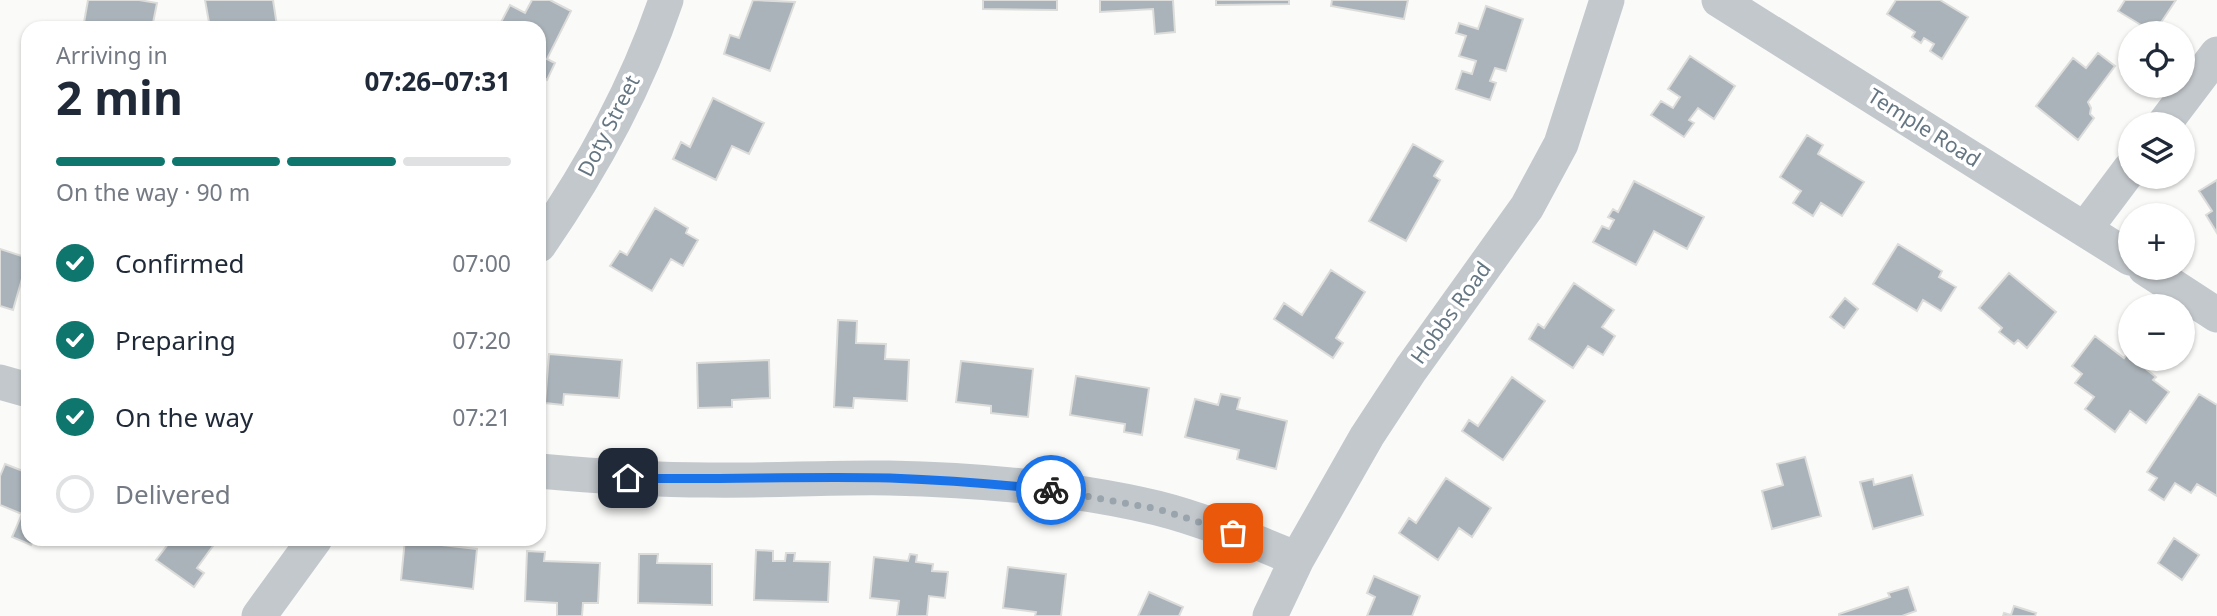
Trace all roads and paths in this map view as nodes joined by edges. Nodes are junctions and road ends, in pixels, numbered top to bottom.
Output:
1 (666, 0) edge
2 (1607, 0) edge
3 (1718, 0) edge
4 (2217, 54) edge
5 (2173, 112) edge
6 (2118, 185) edge
7 (2085, 229) junction
8 (546, 235) edge
9 (2118, 250) edge
10 (2163, 280) edge
11 (2217, 315) edge
12 (0, 383) edge
13 (21, 388) edge
14 (546, 472) edge
15 (310, 546) edge
16 (1297, 559) junction
17 (259, 616) edge
18 (1270, 616) edge

1 - 8 street, Doty Street
2 - 16 street, Hobbs Road
3 - 7 street, Temple Road
4 - 5 street
6 - 7 street
7 - 9 street, Temple Road
10 - 11 street
12 - 13 street
14 - 16 street
15 - 17 street
16 - 18 street, Hobbs Road

